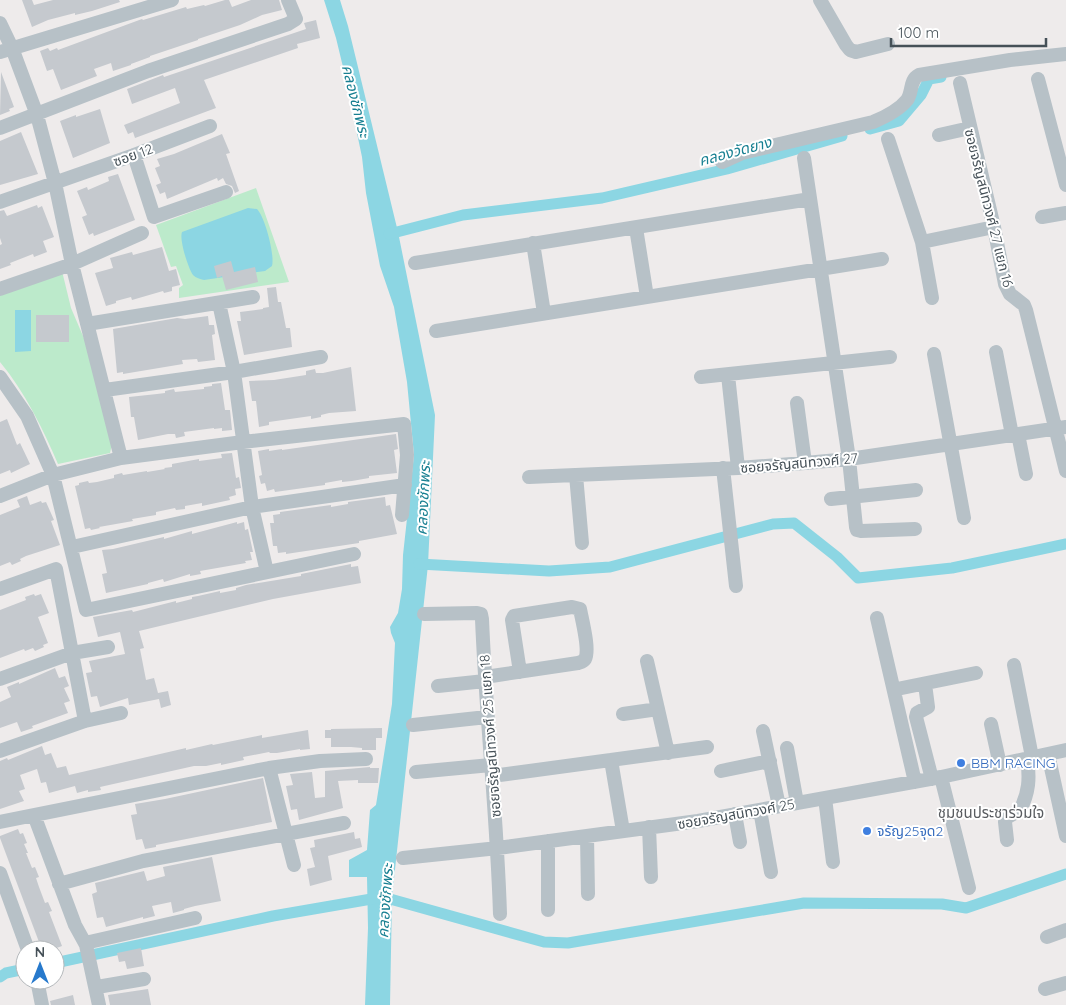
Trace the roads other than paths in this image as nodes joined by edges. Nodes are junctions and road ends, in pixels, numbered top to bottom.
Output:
1 (172, 0) edge
2 (288, 0) edge
3 (820, 0) edge
4 (0, 23) edge
5 (888, 44) dead end
6 (6, 50) edge
7 (1066, 54) edge
8 (1038, 79) dead end
9 (960, 83) dead end
10 (37, 115) junction
11 (210, 126) dead end
12 (0, 128) edge
13 (970, 128) junction
14 (939, 135) dead end
15 (888, 140) dead end
16 (134, 155) junction
17 (804, 158) dead end
18 (722, 162) dead end
19 (55, 183) junction
20 (1066, 185) edge
21 (226, 192) dead end
22 (810, 199) junction
23 (0, 202) edge
24 (1066, 213) edge
25 (1042, 217) dead end
26 (994, 227) junction
27 (636, 228) junction
28 (142, 233) dead end
29 (922, 242) junction
30 (533, 243) junction
31 (882, 259) dead end
32 (415, 263) dead end
33 (72, 264) junction
34 (820, 268) junction
35 (0, 289) edge
36 (253, 297) dead end
37 (647, 297) junction
38 (932, 298) dead end
39 (219, 303) junction
40 (544, 313) junction
41 (88, 324) junction
42 (436, 331) dead end
43 (996, 352) dead end
44 (934, 354) dead end
45 (321, 357) dead end
46 (890, 357) dead end
47 (834, 362) junction
48 (234, 372) junction
49 (728, 375) junction
50 (0, 377) edge
51 (700, 377) dead end
52 (105, 390) junction
53 (797, 403) dead end
54 (1061, 428) edge
55 (1015, 435) junction
56 (243, 442) junction
57 (951, 444) junction
58 (121, 458) junction
59 (849, 459) junction
60 (805, 464) junction
61 (724, 468) junction
62 (738, 468) junction
63 (1066, 471) edge
64 (1026, 474) dead end
65 (53, 475) junction
66 (576, 475) junction
67 (529, 476) dead end
68 (405, 484) junction
69 (916, 490) dead end
70 (0, 496) edge
71 (853, 496) junction
72 (831, 499) dead end
73 (252, 507) junction
74 (402, 515) dead end
75 (964, 518) dead end
76 (915, 529) dead end
77 (582, 543) dead end
78 (72, 547) junction
79 (354, 554) dead end
80 (267, 572) junction
81 (736, 586) dead end
82 (0, 589) edge
83 (424, 614) dead end
84 (877, 618) dead end
85 (108, 647) dead end
86 (72, 653) junction
87 (648, 661) dead end
88 (1014, 665) dead end
89 (520, 672) junction
90 (976, 673) dead end
91 (485, 679) junction
92 (0, 680) edge
93 (925, 684) junction
94 (438, 686) dead end
95 (897, 690) dead end
96 (658, 708) junction
97 (121, 713) dead end
98 (623, 714) dead end
99 (488, 717) junction
100 (85, 721) junction
101 (991, 724) dead end
102 (413, 725) dead end
103 (763, 732) dead end
104 (707, 747) dead end
105 (787, 748) dead end
106 (1066, 750) edge
107 (0, 751) edge
108 (668, 752) junction
109 (1048, 754) junction
110 (366, 758) dead end
111 (1029, 758) junction
112 (611, 760) junction
113 (770, 761) junction
114 (1000, 764) junction
115 (269, 768) junction
116 (491, 770) junction
117 (721, 771) dead end
118 (416, 772) dead end
119 (937, 778) junction
120 (915, 782) junction
121 (825, 798) junction
122 (797, 803) junction
123 (780, 806) junction
124 (760, 810) junction
125 (735, 814) junction
126 (34, 815) junction
127 (0, 822) edge
128 (344, 823) dead end
129 (650, 828) junction
130 (624, 831) junction
131 (1066, 831) edge
132 (286, 835) junction
133 (587, 836) junction
134 (1007, 840) dead end
135 (548, 841) junction
136 (740, 842) dead end
137 (498, 848) junction
138 (403, 858) dead end
139 (833, 862) dead end
140 (294, 865) dead end
141 (771, 872) dead end
142 (0, 873) edge
143 (651, 877) dead end
144 (59, 884) junction
145 (969, 888) dead end
146 (588, 894) dead end
147 (548, 910) dead end
148 (500, 914) dead end
149 (195, 918) dead end
150 (1066, 930) edge
151 (1047, 937) dead end
152 (24, 940) edge
153 (86, 944) junction
154 (144, 979) dead end
155 (1066, 983) edge
156 (96, 988) junction
157 (1046, 989) dead end
158 (39, 990) edge
159 (42, 1005) edge
160 (99, 1005) edge

1 - 6 street
2 - 10 street
3 - 5 street
4 - 6 street
6 - 10 street
7 - 18 street
8 - 20 street
9 - 13 street, ซอยจรัญสนิทวงศ์ 27 แยก 16
10 - 12 street
10 - 19 street
11 - 16 street, ซอย 12
13 - 14 street
13 - 26 street, ซอยจรัญสนิทวงศ์ 27 แยก 16
15 - 29 street
16 - 19 street, ซอย 12
16 - 21 street
17 - 22 street
19 - 23 street, ซอย 12
19 - 33 street
22 - 27 street
22 - 34 street
24 - 25 street
26 - 29 street
26 - 54 street, ซอยจรัญสนิทวงศ์ 27 แยก 16
27 - 30 street
27 - 37 street
28 - 33 street
29 - 38 street
30 - 32 street
30 - 40 street
31 - 34 street
33 - 35 street
33 - 41 street
34 - 37 street
34 - 47 street
36 - 39 street
37 - 40 street
39 - 41 street
39 - 48 street
40 - 42 street
41 - 52 street
43 - 55 street
44 - 57 street
45 - 48 street
46 - 47 street
47 - 49 street
47 - 59 street
48 - 52 street
48 - 56 street
49 - 51 street
49 - 62 street
50 - 65 street
52 - 58 street
53 - 60 street
54 - 55 street, ซอยจรัญสนิทวงศ์ 27
54 - 63 street, ซอยจรัญสนิทวงศ์ 27 แยก 16
55 - 57 street, ซอยจรัญสนิทวงศ์ 27
55 - 64 street
56 - 58 street
56 - 68 street
56 - 73 street
57 - 59 street, ซอยจรัญสนิทวงศ์ 27
57 - 75 street
58 - 65 street
59 - 60 street, ซอยจรัญสนิทวงศ์ 27
59 - 71 street
60 - 62 street, ซอยจรัญสนิทวงศ์ 27
61 - 62 street, ซอยจรัญสนิทวงศ์ 27
61 - 66 street, ซอยจรัญสนิทวงศ์ 27
61 - 81 street
65 - 70 street
65 - 78 street
66 - 67 street, ซอยจรัญสนิทวงศ์ 27
66 - 77 street
68 - 73 street
68 - 74 street
69 - 71 street
71 - 72 street
71 - 76 street
73 - 78 street
73 - 80 street
78 - 80 street
79 - 80 street
82 - 86 street
83 - 91 street, ซอยจรัญสนิทวงศ์ 25 แยก 18
84 - 120 street
85 - 86 street
86 - 92 street
86 - 100 street
87 - 96 street
88 - 111 street
89 - 89 street
89 - 91 street
90 - 93 street
91 - 94 street
91 - 99 street, ซอยจรัญสนิทวงศ์ 25 แยก 18
93 - 95 street
93 - 119 street
96 - 98 street
96 - 108 street
97 - 100 street
99 - 102 street
99 - 116 street, ซอยจรัญสนิทวงศ์ 25 แยก 18
100 - 107 street
101 - 114 street
103 - 113 street
104 - 108 street
105 - 122 street
106 - 109 street, ซอยจรัญสนิทวงศ์ 25
108 - 112 street
109 - 111 street, ซอยจรัญสนิทวงศ์ 25
109 - 131 street
110 - 115 street
111 - 114 street, ซอยจรัญสนิทวงศ์ 25
111 - 134 street
112 - 116 street
112 - 130 street
113 - 117 street
113 - 123 street
114 - 119 street, ซอยจรัญสนิทวงศ์ 25
115 - 126 street
115 - 132 street
116 - 118 street
116 - 137 street, ซอยจรัญสนิทวงศ์ 25 แยก 18
119 - 120 street, ซอยจรัญสนิทวงศ์ 25
119 - 145 street
120 - 121 street, ซอยจรัญสนิทวงศ์ 25
121 - 122 street, ซอยจรัญสนิทวงศ์ 25
121 - 139 street
122 - 123 street, ซอยจรัญสนิทวงศ์ 25
123 - 124 street, ซอยจรัญสนิทวงศ์ 25
124 - 125 street, ซอยจรัญสนิทวงศ์ 25
124 - 141 street
125 - 129 street, ซอยจรัญสนิทวงศ์ 25
125 - 136 street
126 - 127 street
126 - 144 street
128 - 132 street
129 - 130 street, ซอยจรัญสนิทวงศ์ 25
129 - 143 street
130 - 133 street, ซอยจรัญสนิทวงศ์ 25
132 - 140 street
132 - 144 street
133 - 135 street, ซอยจรัญสนิทวงศ์ 25
133 - 146 street
135 - 137 street, ซอยจรัญสนิทวงศ์ 25
135 - 147 street
137 - 138 street, ซอยจรัญสนิทวงศ์ 25
137 - 148 street, ซอยจรัญสนิทวงศ์ 25 แยก 18
142 - 152 street
144 - 153 street
149 - 153 street
150 - 151 street
153 - 156 street
154 - 156 street
155 - 157 street
156 - 160 street
158 - 159 street

